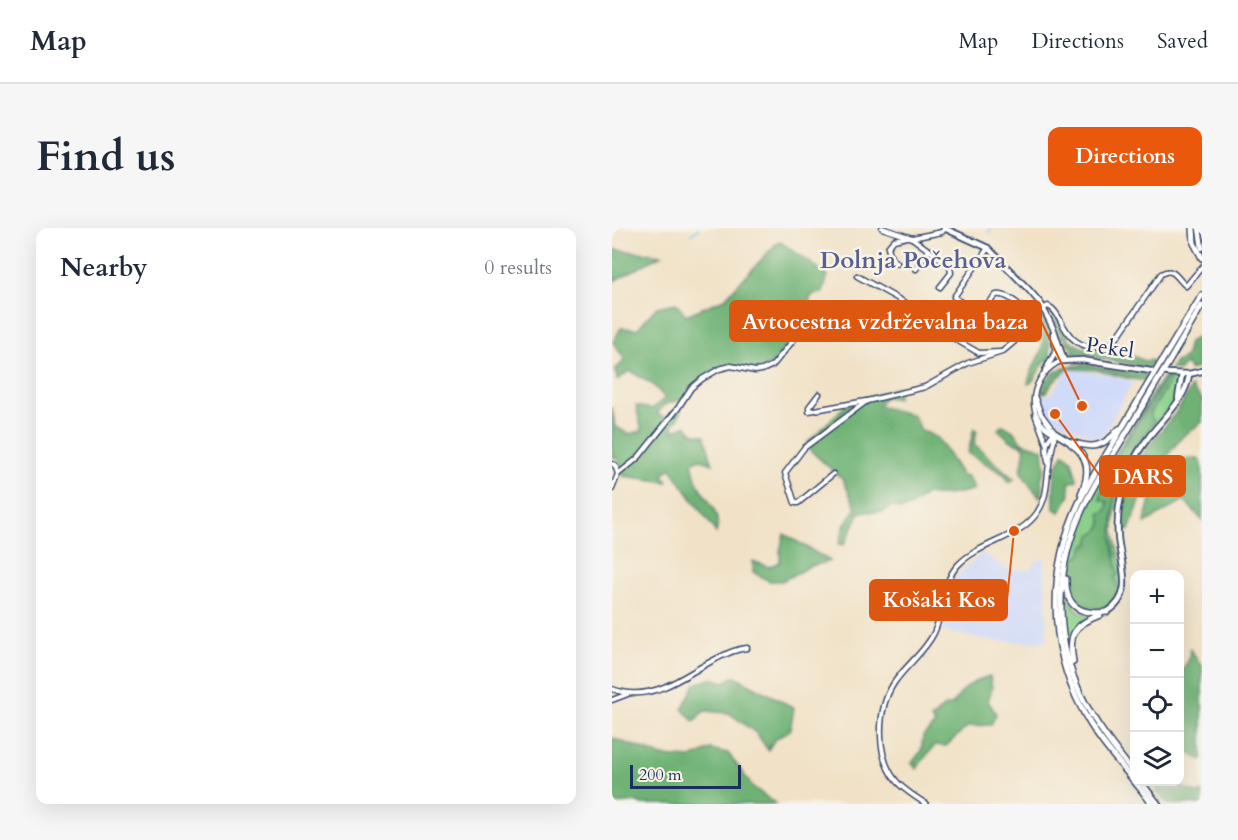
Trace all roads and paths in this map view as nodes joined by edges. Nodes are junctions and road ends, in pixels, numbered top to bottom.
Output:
1 (882, 228) edge
2 (944, 228) edge
3 (1193, 228) edge
4 (1199, 228) edge
5 (910, 238) junction
6 (988, 248) junction
7 (1202, 248) edge
8 (928, 250) junction
9 (1202, 258) edge
10 (897, 263) dead end
11 (1202, 267) edge
12 (916, 269) dead end
13 (857, 276) dead end
14 (940, 287) dead end
15 (1202, 294) edge
16 (1200, 304) edge
17 (1041, 310) junction
18 (1032, 315) junction
19 (927, 322) junction
20 (1052, 325) junction
21 (1056, 347) junction
22 (1002, 352) junction
23 (1063, 361) junction
24 (1045, 371) junction
25 (1151, 371) dead end
26 (1202, 371) edge
27 (1167, 373) dead end
28 (1182, 374) junction
29 (1189, 374) junction
30 (819, 394) dead end
31 (1035, 398) junction
32 (867, 401) junction
33 (1177, 401) junction
34 (1035, 410) junction
35 (1126, 422) junction
36 (1055, 434) junction
37 (1068, 441) junction
38 (1047, 444) junction
39 (612, 464) edge
40 (1048, 466) junction
41 (618, 474) junction
42 (833, 474) dead end
43 (612, 489) edge
44 (1080, 501) junction
45 (1068, 549) junction
46 (1107, 612) junction
47 (747, 648) dead end
48 (1075, 682) junction
49 (612, 689) edge
50 (629, 694) junction
51 (612, 700) edge
52 (1130, 768) edge
53 (1144, 786) edge
54 (926, 804) edge
55 (1152, 804) edge
56 (1158, 804) edge

1 - 5 street
2 - 5 street
2 - 6 main road
3 - 9 highway
4 - 7 main road
5 - 8 street
5 - 10 street
6 - 17 main road
6 - 18 street
8 - 12 street
8 - 14 street
11 - 17 street
13 - 19 street
15 - 16 highway
16 - 35 highway
16 - 45 highway
17 - 18 street
17 - 20 main road
18 - 22 street
19 - 22 street
19 - 41 street
20 - 21 main road
20 - 23 main road
21 - 23 main road
21 - 24 main road
22 - 32 street
23 - 24 street
23 - 25 main road, Pekel
24 - 31 street
26 - 29 main road
27 - 28 main road
28 - 29 main road
28 - 33 main road
29 - 33 main road
30 - 32 street
31 - 34 street
31 - 36 street
32 - 42 street
33 - 46 main road
34 - 36 street
34 - 38 street
35 - 37 highway
35 - 44 highway
36 - 37 main road
36 - 38 street
36 - 40 street
37 - 44 highway
38 - 40 street
39 - 41 street
40 - 54 street
41 - 43 street
44 - 55 highway
45 - 46 highway
45 - 48 highway
46 - 48 highway
47 - 50 street
48 - 52 highway
49 - 50 street
50 - 51 street
53 - 56 highway

